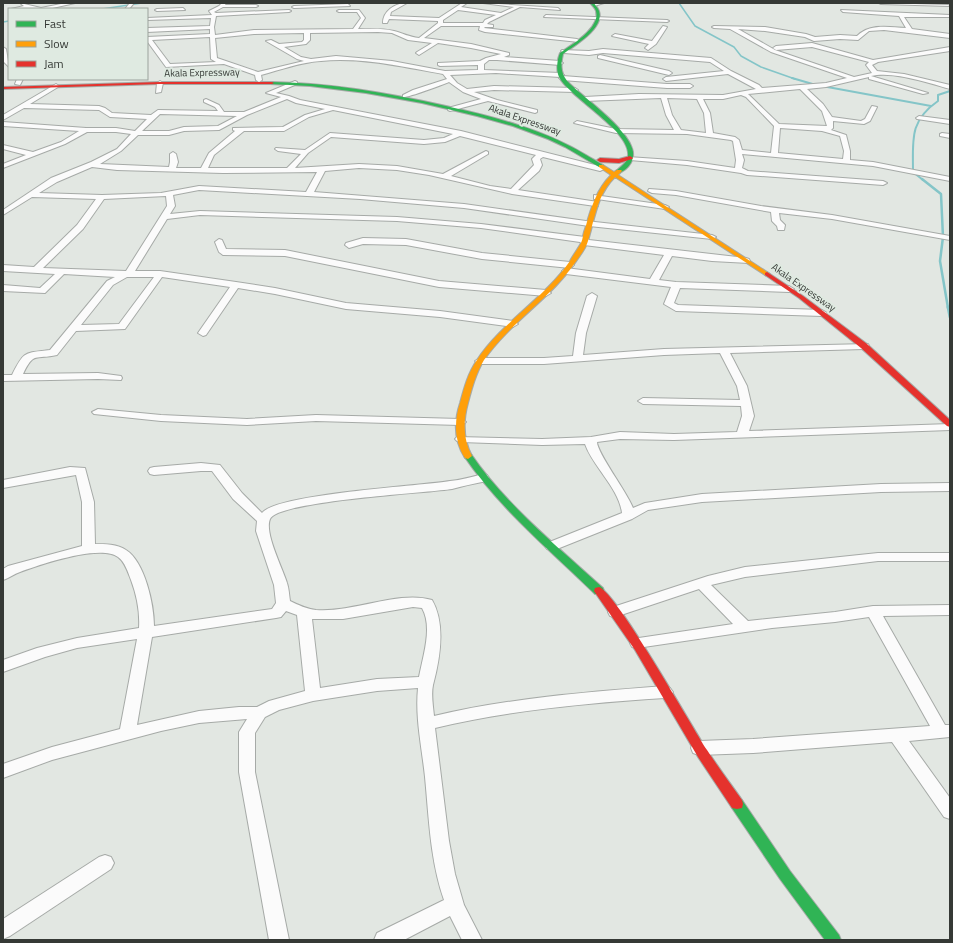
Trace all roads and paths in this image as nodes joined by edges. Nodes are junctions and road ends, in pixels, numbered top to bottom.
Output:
1 (21, 3) edge
2 (62, 3) edge
3 (72, 3) edge
4 (405, 3) edge
5 (465, 3) edge
6 (485, 3) edge
7 (882, 3) edge
8 (942, 3) edge
9 (223, 4) edge
10 (310, 4) edge
11 (350, 4) edge
12 (261, 5) edge
13 (295, 5) edge
14 (519, 6) junction
15 (949, 6) edge
16 (28, 7) junction
17 (20, 8) edge
18 (34, 8) edge
19 (46, 8) edge
20 (457, 8) junction
21 (192, 9) dead end
22 (205, 9) dead end
23 (216, 9) junction
24 (597, 9) edge
25 (156, 10) dead end
26 (564, 10) dead end
27 (289, 11) junction
28 (584, 12) dead end
29 (843, 12) dead end
30 (504, 14) junction
31 (257, 15) junction
32 (901, 15) junction
33 (214, 16) junction
34 (546, 16) dead end
35 (950, 16) edge
36 (386, 17) junction
37 (285, 18) dead end
38 (153, 19) edge
39 (440, 22) junction
40 (906, 23) junction
41 (914, 23) dead end
42 (484, 25) junction
43 (880, 25) dead end
44 (212, 27) junction
45 (510, 27) dead end
46 (714, 27) dead end
47 (732, 28) junction
48 (148, 29) edge
49 (355, 29) junction
50 (897, 29) junction
51 (378, 30) junction
52 (308, 31) junction
53 (909, 31) junction
54 (213, 36) junction
55 (580, 36) junction
56 (614, 36) dead end
57 (950, 36) edge
58 (404, 37) junction
59 (390, 38) dead end
60 (148, 39) edge
61 (419, 40) junction
62 (148, 41) edge
63 (269, 41) dead end
64 (437, 42) junction
65 (654, 43) junction
66 (279, 46) junction
67 (3, 48) edge
68 (769, 49) junction
69 (950, 49) edge
70 (564, 51) junction
71 (940, 51) junction
72 (419, 53) dead end
73 (589, 53) junction
74 (641, 54) junction
75 (665, 56) junction
76 (950, 56) edge
77 (497, 58) junction
78 (311, 62) junction
79 (874, 62) junction
80 (222, 63) junction
81 (560, 63) junction
82 (8, 64) edge
83 (440, 64) dead end
84 (481, 64) junction
85 (646, 68) junction
86 (481, 72) junction
87 (729, 72) junction
88 (445, 73) junction
89 (875, 73) junction
90 (562, 76) junction
91 (864, 76) junction
92 (258, 77) junction
93 (854, 79) junction
94 (450, 80) junction
95 (19, 81) edge
96 (123, 83) junction
97 (295, 83) junction
98 (3, 84) edge
99 (412, 84) dead end
100 (755, 85) junction
101 (56, 86) junction
102 (690, 86) dead end
103 (950, 87) edge
104 (3, 88) edge
105 (805, 88) junction
106 (789, 89) junction
107 (419, 90) junction
108 (575, 90) junction
109 (760, 90) junction
110 (468, 91) junction
111 (741, 93) junction
112 (925, 93) dead end
113 (405, 96) junction
114 (664, 96) junction
115 (287, 97) junction
116 (699, 97) junction
117 (490, 99) junction
118 (585, 99) junction
119 (206, 101) dead end
120 (23, 106) junction
121 (874, 107) dead end
122 (336, 108) junction
123 (453, 108) junction
124 (534, 111) dead end
125 (222, 113) junction
126 (245, 114) junction
127 (153, 117) junction
128 (3, 118) edge
129 (919, 118) dead end
130 (829, 119) junction
131 (950, 122) edge
132 (577, 123) dead end
133 (3, 124) edge
134 (777, 126) junction
135 (222, 127) junction
136 (242, 129) junction
137 (822, 129) junction
138 (86, 130) junction
139 (616, 131) junction
140 (680, 132) junction
141 (137, 133) junction
142 (461, 133) junction
143 (710, 134) junction
144 (942, 135) dead end
145 (950, 136) edge
146 (3, 147) edge
147 (278, 149) dead end
148 (306, 152) junction
149 (738, 152) junction
150 (486, 153) dead end
151 (32, 154) junction
152 (173, 154) dead end
153 (542, 154) junction
154 (774, 154) junction
155 (629, 161) junction
156 (846, 161) junction
157 (598, 164) junction
158 (92, 165) junction
159 (3, 166) edge
160 (172, 169) junction
161 (322, 169) junction
162 (204, 170) junction
163 (289, 170) junction
164 (739, 171) junction
165 (617, 173) junction
166 (444, 177) junction
167 (633, 179) junction
168 (950, 179) edge
169 (883, 183) dead end
170 (603, 186) junction
171 (652, 191) junction
172 (512, 192) junction
173 (169, 194) junction
174 (309, 194) junction
175 (30, 195) junction
176 (102, 197) junction
177 (596, 201) junction
178 (665, 207) junction
179 (774, 210) junction
180 (3, 213) edge
181 (164, 217) junction
182 (589, 223) junction
183 (781, 228) dead end
184 (712, 237) junction
185 (950, 238) edge
186 (584, 241) junction
187 (219, 242) dead end
188 (349, 245) dead end
189 (669, 253) junction
190 (746, 261) junction
191 (3, 268) edge
192 (568, 268) junction
193 (37, 269) junction
194 (63, 271) junction
195 (127, 274) junction
196 (160, 274) junction
197 (653, 282) junction
198 (236, 285) junction
199 (676, 285) junction
200 (3, 288) edge
201 (789, 289) junction
202 (546, 293) junction
203 (814, 295) dead end
204 (592, 296) dead end
205 (822, 312) junction
206 (513, 324) junction
207 (74, 328) junction
208 (203, 332) dead end
209 (864, 346) junction
210 (723, 350) junction
211 (578, 358) junction
212 (480, 361) junction
213 (3, 378) edge
214 (16, 378) junction
215 (117, 378) dead end
216 (643, 401) dead end
217 (746, 403) junction
218 (98, 412) dead end
219 (460, 422) junction
220 (950, 426) edge
221 (742, 434) junction
222 (461, 439) junction
223 (592, 440) junction
224 (154, 471) dead end
225 (483, 478) junction
226 (3, 484) edge
227 (950, 487) edge
228 (628, 516) junction
229 (263, 520) junction
230 (552, 546) junction
231 (89, 548) junction
232 (950, 557) edge
233 (3, 574) edge
234 (701, 583) junction
235 (283, 604) junction
236 (950, 610) edge
237 (873, 611) junction
238 (304, 612) junction
239 (615, 612) junction
240 (745, 627) junction
241 (146, 632) junction
242 (637, 643) junction
243 (3, 666) edge
244 (427, 682) junction
245 (665, 692) junction
246 (313, 694) junction
247 (259, 713) junction
248 (427, 724) junction
249 (946, 732) edge
250 (127, 734) junction
251 (896, 735) junction
252 (698, 748) junction
253 (3, 770) edge
254 (950, 812) edge
255 (105, 863) dead end
256 (455, 904) junction
257 (3, 930) edge
258 (278, 940) edge
259 (384, 940) edge
260 (472, 940) edge
261 (834, 940) edge

1 - 16 street
2 - 3 street
3 - 19 street
4 - 36 street
5 - 20 street
6 - 14 street
7 - 15 street
8 - 15 street
9 - 12 street
9 - 23 street
10 - 11 street
10 - 13 street
11 - 49 street
12 - 31 street
13 - 27 street
14 - 26 street
14 - 30 street
16 - 17 street
16 - 18 street
20 - 30 street
20 - 39 street
21 - 25 street
22 - 23 street
23 - 33 street
24 - 28 street
24 - 34 street
24 - 55 main road
24 - 65 street
27 - 31 street
27 - 37 street
29 - 32 street
30 - 42 street
31 - 33 street
32 - 35 street
32 - 40 street
33 - 38 street
33 - 44 street
36 - 39 street
36 - 51 street
39 - 42 street
39 - 61 street
40 - 41 street
40 - 53 street
42 - 45 street
42 - 55 street
43 - 50 street
44 - 48 street
44 - 54 street
46 - 47 street
47 - 50 street
47 - 68 street
49 - 51 street
49 - 52 street
50 - 53 street
51 - 58 street
52 - 54 street
52 - 66 street
53 - 57 street
54 - 60 street
54 - 80 street
55 - 70 main road
56 - 65 street
58 - 59 street
58 - 61 street
61 - 64 street
62 - 80 street
63 - 66 street
64 - 72 street
64 - 77 street
65 - 74 street
66 - 78 street
67 - 82 street
68 - 79 street
68 - 93 street
69 - 71 street
70 - 73 street
70 - 81 main road
71 - 76 street
71 - 79 street
73 - 74 street
73 - 85 street
74 - 75 street
75 - 85 street
75 - 87 street
77 - 81 street
77 - 84 street
78 - 88 street
78 - 92 street
79 - 89 street
80 - 92 street
81 - 90 main road
83 - 84 street
84 - 86 street
85 - 87 street
86 - 88 street
86 - 90 street
87 - 100 street
88 - 94 street
89 - 91 street
89 - 103 street
90 - 102 street
90 - 108 main road
91 - 93 street
91 - 112 street
92 - 96 main road, Akala Expressway
92 - 113 main road, Akala Expressway
93 - 105 street
94 - 107 street
94 - 110 street
95 - 96 main road, Akala Expressway
95 - 98 main road, Akala Expressway
96 - 97 main road, Akala Expressway
96 - 101 main road, Akala Expressway
97 - 115 street
97 - 123 main road, Akala Expressway
99 - 107 street
100 - 106 street
100 - 109 street
101 - 104 main road, Akala Expressway
101 - 120 street
105 - 106 street
105 - 130 street
106 - 109 street
107 - 113 street
108 - 110 street
108 - 118 main road
109 - 111 street
110 - 117 street
111 - 116 street
111 - 134 street
113 - 123 main road, Akala Expressway
114 - 116 street
114 - 118 street
114 - 140 street
115 - 122 street
115 - 126 street
116 - 143 street
117 - 123 street
117 - 124 street
118 - 139 main road
119 - 125 street
120 - 127 street
120 - 128 street
121 - 130 street
122 - 136 street
122 - 142 street
123 - 157 main road, Akala Expressway
125 - 126 street
125 - 127 street
126 - 135 street
127 - 141 street
129 - 131 street
130 - 137 street
132 - 139 street
133 - 138 street
134 - 137 street
134 - 154 street
135 - 136 street
135 - 141 street
136 - 162 street
137 - 156 street
138 - 141 street
138 - 151 street
139 - 140 street
139 - 155 main road
140 - 143 street
141 - 158 street
142 - 148 street
142 - 153 street
143 - 149 street
144 - 145 street
146 - 151 street
147 - 148 street
148 - 163 street
149 - 154 street
149 - 164 street
150 - 166 street
151 - 159 street
152 - 160 street
153 - 157 street
153 - 172 street
154 - 156 street
155 - 157 main road
155 - 164 street
155 - 165 main road
155 - 167 main road
156 - 168 street
157 - 165 main road, Akala Expressway
157 - 170 main road
158 - 160 street
158 - 175 street
160 - 162 street
161 - 163 street
161 - 166 street
161 - 174 street
162 - 163 street
164 - 169 street
165 - 167 main road, Akala Expressway
165 - 170 main road
166 - 172 street
167 - 170 main road
167 - 171 main road, Akala Expressway
167 - 178 main road, Akala Expressway
170 - 177 main road
171 - 179 street
171 - 203 main road, Akala Expressway
172 - 177 street
173 - 174 street
173 - 176 street
173 - 181 street
174 - 182 street
175 - 176 street
175 - 180 street
176 - 193 street
177 - 178 street
177 - 182 main road
178 - 184 main road, Akala Expressway
179 - 183 street
179 - 185 street
181 - 186 street
181 - 195 street
182 - 184 street
182 - 186 main road
184 - 190 main road, Akala Expressway
186 - 189 street
186 - 192 main road
187 - 202 street
188 - 192 street
189 - 190 street
189 - 197 street
190 - 201 main road, Akala Expressway
191 - 193 street
192 - 197 street
192 - 202 main road
193 - 194 street
194 - 195 street
194 - 200 street
195 - 196 street
195 - 207 street
196 - 198 street
196 - 207 street
197 - 199 street
198 - 206 street
198 - 208 street
199 - 201 street
199 - 205 street
201 - 205 main road, Akala Expressway
202 - 206 main road
204 - 211 street
205 - 209 main road, Akala Expressway
206 - 212 main road
207 - 214 street
209 - 210 street
209 - 220 main road, Akala Expressway
210 - 211 street
210 - 217 street
211 - 212 street
212 - 219 main road
213 - 214 street
214 - 215 street
216 - 217 street
217 - 221 street
218 - 219 street
219 - 222 main road
220 - 221 street
221 - 223 street
222 - 223 street
222 - 225 main road
223 - 228 street
224 - 229 street
225 - 229 street
225 - 230 main road
226 - 231 street
227 - 228 street
228 - 230 street
229 - 235 street
230 - 239 main road
231 - 233 street
231 - 241 street
232 - 234 street
234 - 239 street
234 - 240 street
235 - 238 street
235 - 241 street
236 - 237 street
237 - 240 street
237 - 249 street
238 - 244 street
238 - 246 street
239 - 242 main road
240 - 242 street
241 - 243 street
241 - 250 street
242 - 245 main road
244 - 246 street
244 - 248 street
245 - 248 street
245 - 252 main road
246 - 247 street
247 - 250 street
247 - 258 street
248 - 256 street
249 - 251 street
250 - 253 street
251 - 252 street
251 - 254 street
252 - 261 main road
255 - 257 street
256 - 259 street
256 - 260 street

